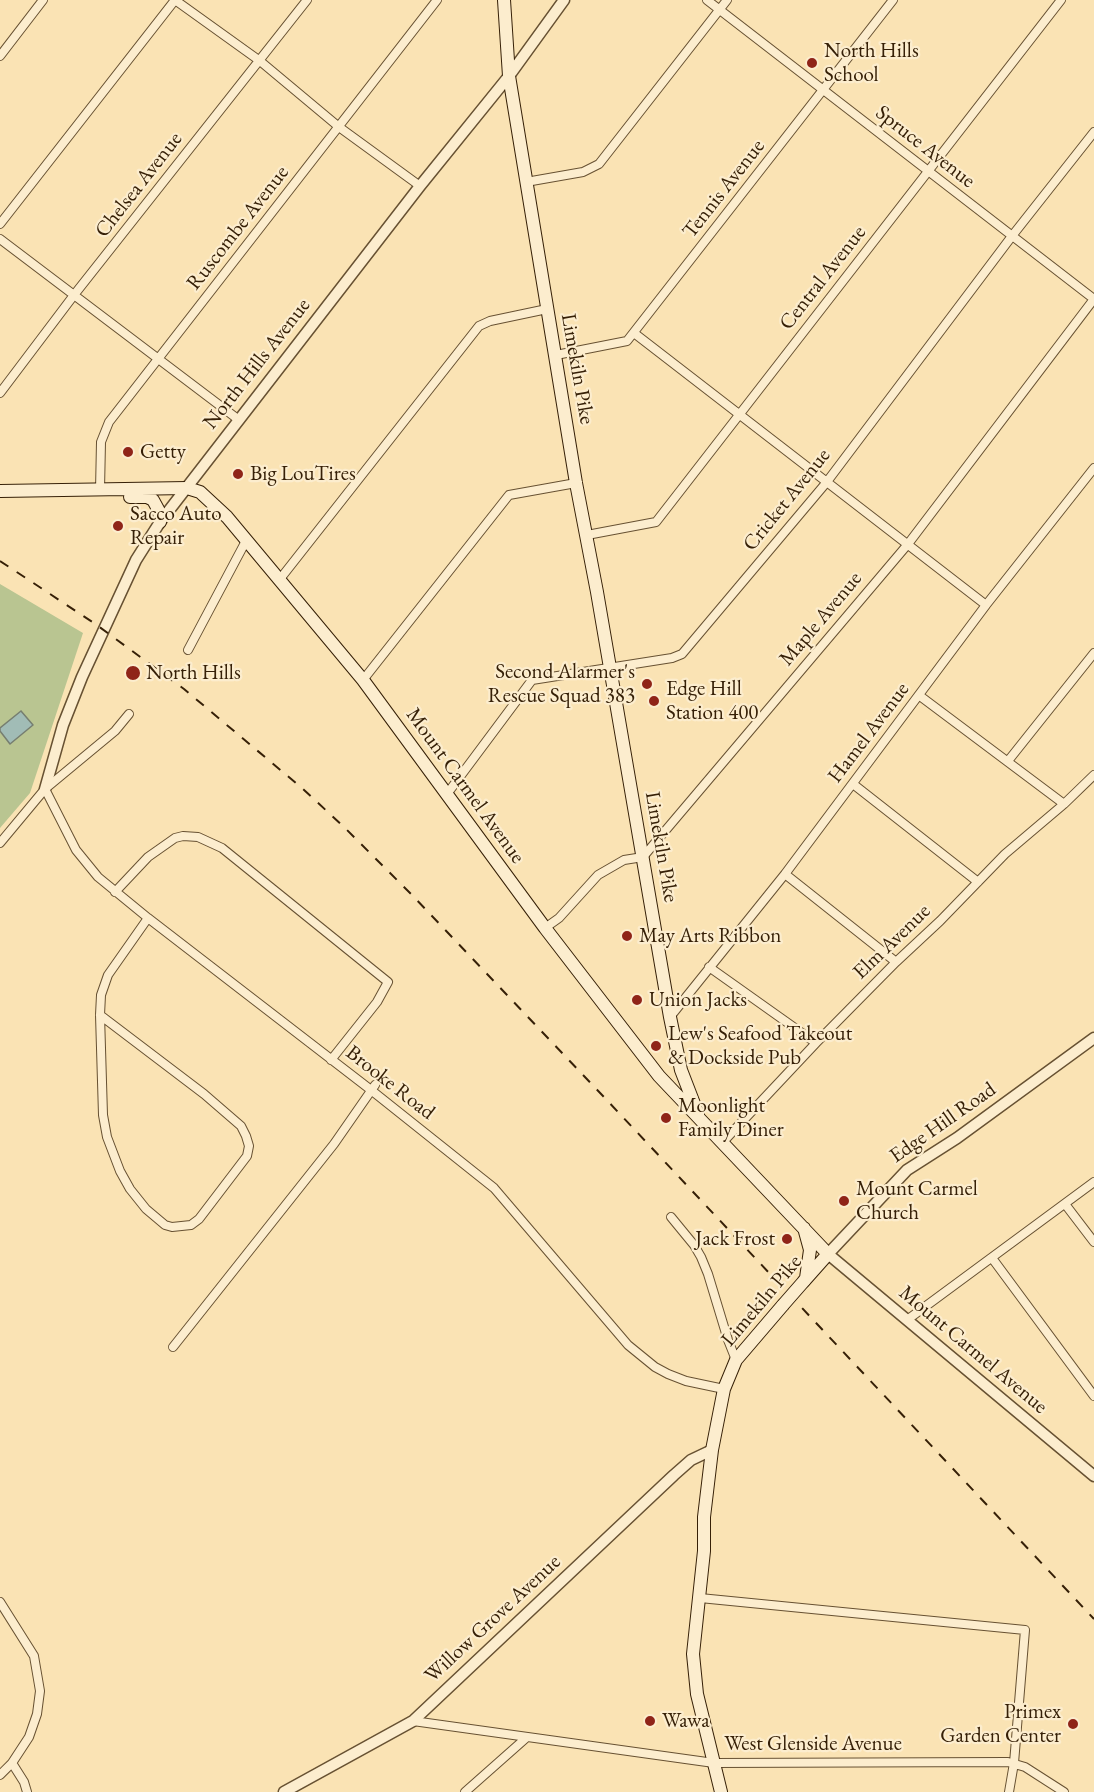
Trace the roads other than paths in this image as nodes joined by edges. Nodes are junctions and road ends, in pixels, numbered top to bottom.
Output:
1 (44, 0) edge
2 (175, 0) edge
3 (307, 0) edge
4 (437, 0) edge
5 (504, 0) edge
6 (564, 0) edge
7 (707, 0) edge
8 (727, 0) edge
9 (893, 0) edge
10 (1061, 0) edge
11 (719, 10) junction
12 (0, 56) edge
13 (260, 61) junction
14 (509, 76) junction
15 (824, 91) junction
16 (339, 127) junction
17 (1094, 132) edge
18 (928, 172) junction
19 (526, 182) junction
20 (420, 186) junction
21 (0, 224) edge
22 (1012, 236) junction
23 (0, 238) edge
24 (74, 295) junction
25 (1094, 299) edge
26 (547, 309) junction
27 (634, 333) junction
28 (556, 355) junction
29 (159, 358) junction
30 (0, 393) edge
31 (740, 414) junction
32 (239, 420) junction
33 (1094, 468) edge
34 (576, 483) junction
35 (826, 483) junction
36 (187, 488) junction
37 (100, 490) junction
38 (0, 491) edge
39 (160, 522) junction
40 (587, 535) junction
41 (247, 539) junction
42 (908, 544) junction
43 (280, 579) junction
44 (986, 605) junction
45 (188, 650) dead end
46 (1094, 652) edge
47 (610, 668) junction
48 (363, 680) junction
49 (920, 696) junction
50 (129, 714) dead end
51 (1008, 761) junction
52 (1094, 775) edge
53 (853, 784) junction
54 (45, 789) junction
55 (447, 794) junction
56 (1064, 804) junction
57 (0, 843) edge
58 (643, 857) junction
59 (786, 874) junction
60 (978, 882) junction
61 (115, 892) junction
62 (148, 918) junction
63 (545, 928) junction
64 (896, 962) junction
65 (710, 967) junction
66 (100, 1015) junction
67 (670, 1017) junction
68 (1094, 1038) edge
69 (816, 1043) junction
70 (331, 1060) junction
71 (373, 1088) junction
72 (700, 1120) junction
73 (722, 1143) junction
74 (1094, 1182) edge
75 (1065, 1204) junction
76 (671, 1217) dead end
77 (803, 1227) junction
78 (1094, 1242) edge
79 (828, 1254) junction
80 (992, 1258) junction
81 (805, 1280) junction
82 (907, 1320) junction
83 (173, 1347) dead end
84 (736, 1360) junction
85 (724, 1389) junction
86 (1094, 1396) edge
87 (712, 1450) junction
88 (1094, 1476) edge
89 (700, 1598) junction
90 (0, 1602) edge
91 (413, 1721) junction
92 (526, 1738) junction
93 (12, 1763) junction
94 (714, 1763) junction
95 (1014, 1763) junction
96 (0, 1775) edge
97 (27, 1792) edge
98 (284, 1792) edge
99 (465, 1792) edge
100 (721, 1792) edge
101 (1009, 1792) edge
102 (1064, 1792) edge

1 - 12 street
2 - 13 street
2 - 21 street
3 - 13 street, Chelsea Avenue
4 - 16 street, Ruscombe Avenue
5 - 14 main road, Limekiln Pike
6 - 14 street, North Hills Avenue
7 - 11 street, Spruce Avenue
8 - 11 street
9 - 15 street, Tennis Avenue
10 - 18 street, Central Avenue
11 - 15 street, Spruce Avenue
11 - 19 street
13 - 16 street
13 - 24 street, Chelsea Avenue
14 - 19 main road, Limekiln Pike
14 - 20 street, North Hills Avenue
15 - 18 street, Spruce Avenue
15 - 27 street, Tennis Avenue
16 - 20 street
16 - 29 street, Ruscombe Avenue
17 - 22 street, Cricket Avenue
18 - 22 street, Spruce Avenue
18 - 31 street, Central Avenue
19 - 26 main road, Limekiln Pike
20 - 32 street, North Hills Avenue
22 - 25 street, Spruce Avenue
22 - 35 street, Cricket Avenue
23 - 24 street
24 - 29 street
24 - 30 street, Chelsea Avenue
25 - 42 street, Maple Avenue
26 - 28 main road, Limekiln Pike
26 - 43 street
27 - 28 street, Tennis Avenue
27 - 31 street
28 - 34 main road, Limekiln Pike
29 - 32 street
29 - 37 street, Ruscombe Avenue
31 - 35 street
31 - 40 street, Central Avenue
32 - 36 street, North Hills Avenue
33 - 44 street, Hamel Avenue
34 - 40 main road, Limekiln Pike
34 - 48 street
35 - 42 street
35 - 47 street, Cricket Avenue
36 - 37 main road
36 - 39 street, North Hills Avenue
36 - 41 main road, Mount Carmel Avenue
37 - 38 main road
37 - 39 main road
39 - 54 street, North Hills Avenue
40 - 47 main road, Limekiln Pike
41 - 43 main road, Mount Carmel Avenue
41 - 45 street
42 - 44 street
42 - 58 street, Maple Avenue
43 - 48 main road, Mount Carmel Avenue
44 - 49 street, Hamel Avenue
46 - 51 street
47 - 55 street, Cricket Avenue
47 - 58 main road, Limekiln Pike
48 - 55 main road, Mount Carmel Avenue
49 - 51 street
49 - 53 street, Hamel Avenue
50 - 54 street
51 - 56 street
52 - 56 street, Elm Avenue
53 - 59 street, Hamel Avenue
53 - 60 street
54 - 57 street
54 - 61 street, Brooke Road
55 - 63 main road, Mount Carmel Avenue
56 - 60 street, Elm Avenue
58 - 63 street
58 - 67 main road, Limekiln Pike
59 - 64 street
59 - 65 street, Hamel Avenue
60 - 64 street, Elm Avenue
61 - 62 street, Brooke Road
61 - 70 street
62 - 66 street
62 - 70 street, Brooke Road
63 - 72 main road, Mount Carmel Avenue
64 - 69 street, Elm Avenue
65 - 67 street, Hamel Avenue
65 - 69 street
66 - 66 street
67 - 72 main road, Limekiln Pike
68 - 79 street, Edge Hill Road
69 - 73 street, Elm Avenue
70 - 71 street, Brooke Road
71 - 83 street
71 - 85 street, Brooke Road
72 - 73 main road, Limekiln Pike
73 - 77 main road, Limekiln Pike
74 - 75 street
75 - 78 street
75 - 80 street
76 - 84 street
77 - 79 main road, Limekiln Pike
77 - 81 main road
79 - 81 main road, Limekiln Pike
79 - 82 street, Mount Carmel Avenue
80 - 82 street
80 - 86 street
81 - 84 main road, Limekiln Pike, bridge
82 - 88 street, Mount Carmel Avenue
84 - 85 main road, Limekiln Pike
85 - 87 main road, Limekiln Pike
87 - 89 main road, Limekiln Pike
87 - 91 street, Willow Grove Avenue
89 - 94 main road, Limekiln Pike
89 - 95 street
90 - 93 street
91 - 92 street, West Glenside Avenue
91 - 98 street, Willow Grove Avenue
92 - 94 street, West Glenside Avenue
92 - 99 street
93 - 96 street
93 - 97 street
94 - 95 street, West Glenside Avenue
94 - 100 main road, Limekiln Pike
95 - 101 street
95 - 102 street, West Glenside Avenue

